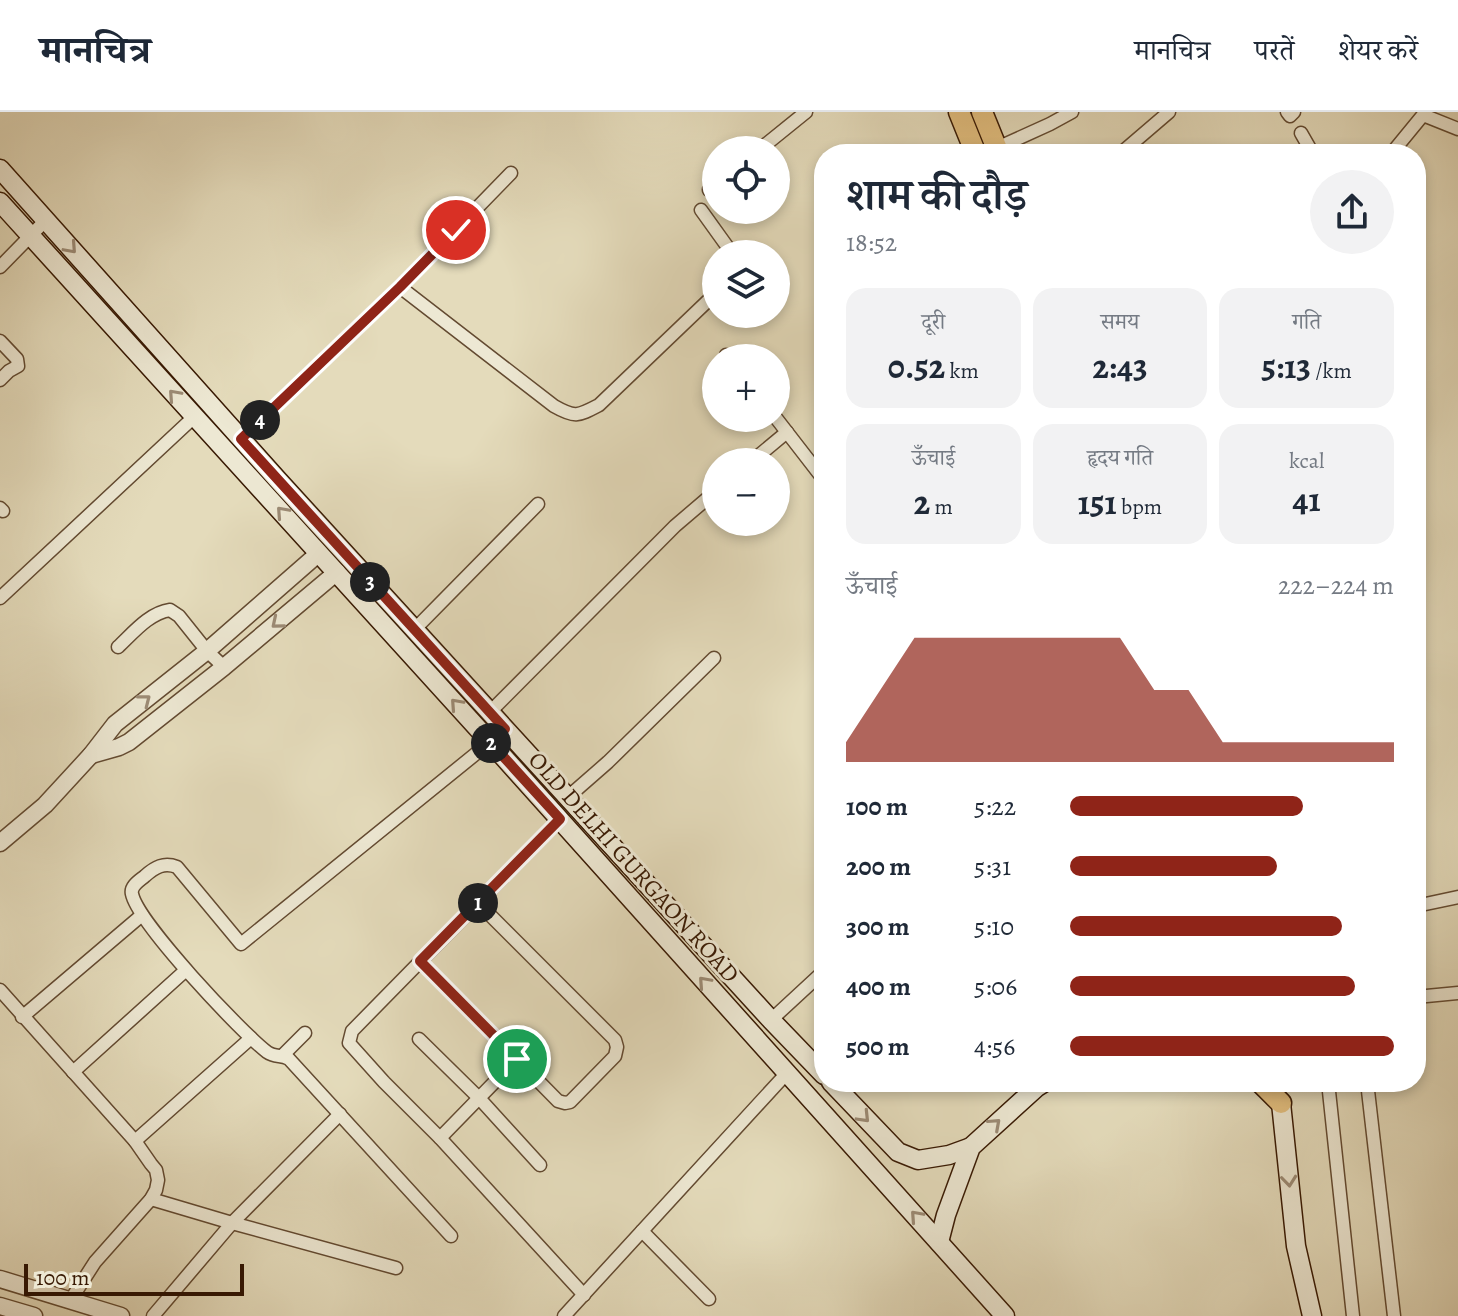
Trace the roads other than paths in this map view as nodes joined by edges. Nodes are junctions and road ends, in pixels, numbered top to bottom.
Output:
1 (806, 112) edge
2 (959, 112) edge
3 (982, 112) edge
4 (1072, 112) edge
5 (1169, 112) edge
6 (1287, 112) edge
7 (1294, 112) edge
8 (1458, 129) edge
9 (1301, 133) dead end
10 (776, 136) edge
11 (972, 144) edge
12 (995, 144) edge
13 (1011, 144) edge
14 (1132, 144) edge
15 (1307, 144) edge
16 (1399, 144) edge
17 (0, 169) edge
18 (511, 173) dead end
19 (0, 202) edge
20 (701, 210) dead end
21 (46, 220) junction
22 (31, 236) junction
23 (723, 240) edge
24 (0, 267) edge
25 (400, 287) junction
26 (702, 306) edge
27 (0, 341) edge
28 (0, 380) edge
29 (194, 417) junction
30 (787, 432) joint
31 (241, 439) junction
32 (768, 448) edge
33 (814, 467) edge
34 (702, 503) edge
35 (538, 504) dead end
36 (319, 553) junction
37 (337, 572) junction
38 (0, 598) edge
39 (414, 630) junction
40 (118, 647) dead end
41 (207, 651) junction
42 (714, 658) dead end
43 (224, 667) junction
44 (490, 712) junction
45 (505, 729) junction
46 (491, 743) junction
47 (91, 755) junction
48 (568, 797) junction
49 (560, 819) junction
50 (3, 835) edge
51 (1458, 897) edge
52 (478, 903) junction
53 (1426, 904) edge
54 (142, 915) junction
55 (420, 961) junction
56 (186, 970) junction
57 (814, 980) edge
58 (0, 990) edge
59 (1458, 993) edge
60 (1426, 996) edge
61 (1458, 999) edge
62 (757, 1005) junction
63 (22, 1017) junction
64 (771, 1020) junction
65 (739, 1021) junction
66 (305, 1033) dead end
67 (251, 1038) junction
68 (419, 1039) dead end
69 (283, 1055) junction
70 (517, 1059) junction
71 (814, 1065) edge
72 (73, 1072) junction
73 (786, 1074) junction
74 (841, 1092) edge
75 (1032, 1092) edge
76 (1270, 1092) edge
77 (1280, 1092) edge
78 (1329, 1092) edge
79 (1368, 1092) edge
80 (479, 1098) junction
81 (1281, 1103) junction
82 (340, 1114) junction
83 (440, 1138) junction
84 (135, 1141) junction
85 (971, 1147) junction
86 (540, 1165) dead end
87 (151, 1199) junction
88 (232, 1223) junction
89 (642, 1231) junction
90 (451, 1236) dead end
91 (939, 1242) junction
92 (396, 1268) dead end
93 (0, 1279) edge
94 (584, 1295) junction
95 (709, 1299) dead end
96 (70, 1301) junction
97 (0, 1306) edge
98 (34, 1316) edge
99 (121, 1316) edge
100 (153, 1316) edge
101 (564, 1316) edge
102 (1005, 1316) edge
103 (1312, 1316) edge
104 (1353, 1316) edge
105 (1394, 1316) edge

1 - 10 street
2 - 11 main road
3 - 12 main road
4 - 13 street
5 - 14 street
6 - 7 street
8 - 16 street
9 - 15 street
17 - 21 main road, OLD DELHI GURGAON ROAD
18 - 25 street
19 - 22 main road, OLD DELHI GURGAON ROAD
20 - 23 street
21 - 22 street
21 -> 31 main road, OLD DELHI GURGAON ROAD
22 - 24 street
29 -> 22 main road, OLD DELHI GURGAON ROAD
25 - 26 street
25 - 31 street
27 - 28 street
36 -> 29 main road, OLD DELHI GURGAON ROAD
29 - 38 street
30 - 32 street
30 - 33 street
31 - 39 main road, OLD DELHI GURGAON ROAD
34 - 44 street
35 - 39 street
36 - 37 main road, OLD DELHI GURGAON ROAD
36 - 41 street
37 -> 43 street
46 -> 37 main road, OLD DELHI GURGAON ROAD
39 - 44 main road, OLD DELHI GURGAON ROAD
40 - 41 street
41 - 43 street
47 -> 41 street
42 - 48 street
43 - 47 street
44 - 45 main road, OLD DELHI GURGAON ROAD
45 - 46 street
45 - 48 main road, OLD DELHI GURGAON ROAD
46 - 49 main road, OLD DELHI GURGAON ROAD
46 - 54 street
47 - 50 street
48 - 62 main road, OLD DELHI GURGAON ROAD
49 - 52 street
65 -> 49 main road, OLD DELHI GURGAON ROAD
51 - 53 street
52 - 55 street
52 - 70 street
54 - 56 street
54 - 63 street
55 - 70 street
55 - 83 street
56 - 67 street
56 - 72 street
57 - 64 street
58 - 63 street
59 - 60 street
59 - 61 street
62 - 64 main road, OLD DELHI GURGAON ROAD
62 - 65 main road
63 - 72 street
64 - 71 main road, OLD DELHI GURGAON ROAD
65 - 73 main road, OLD DELHI GURGAON ROAD
66 - 69 street
67 - 69 street
67 - 84 street
68 - 80 street
69 - 82 street
70 - 80 street
72 - 84 street
73 - 89 street
91 -> 73 main road, OLD DELHI GURGAON ROAD
74 -> 85 main road
85 -> 75 main road
76 - 81 main road
77 - 81 main road
78 - 104 street
79 - 105 street
80 - 83 street
80 - 86 street
81 -> 103 main road
82 - 88 street
82 - 90 street
83 - 94 street
84 - 87 street
85 - 91 main road
87 - 88 street
87 - 96 street
88 - 92 street
88 - 100 street
89 - 94 street
89 - 95 street
91 - 102 main road, OLD DELHI GURGAON ROAD
93 - 96 street
94 - 101 street
96 - 99 street
97 - 98 street

